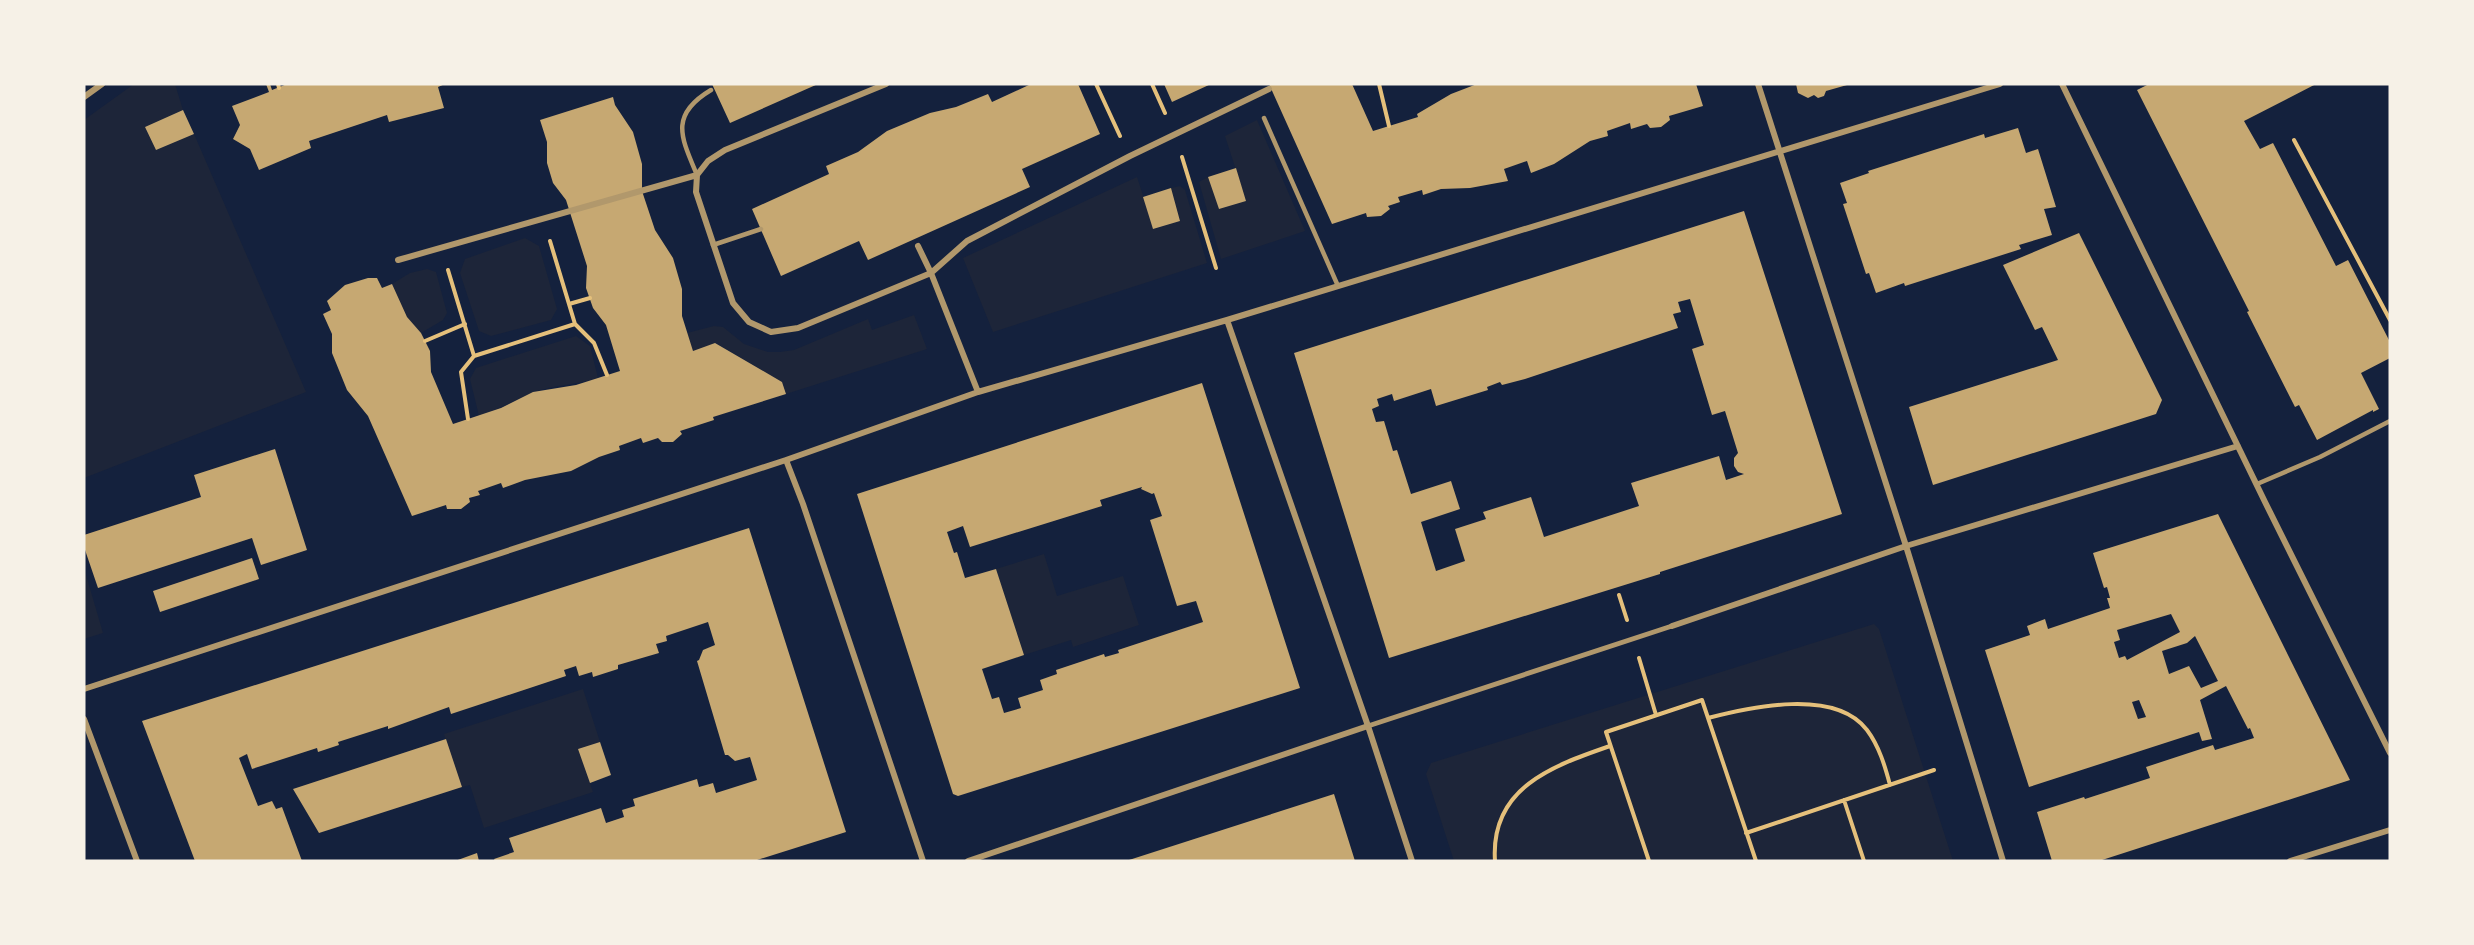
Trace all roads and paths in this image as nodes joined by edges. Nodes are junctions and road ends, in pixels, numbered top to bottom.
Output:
1 (102, 84) edge
2 (886, 84) edge
3 (1096, 84) edge
4 (1152, 84) edge
5 (1379, 84) edge
6 (1758, 84) edge
7 (2000, 84) edge
8 (2062, 84) edge
9 (1269, 89) dead end
10 (711, 90) dead end
11 (84, 97) edge
12 (1264, 118) dead end
13 (1389, 126) dead end
14 (1175, 134) junction
15 (2294, 140) dead end
16 (1779, 151) junction
17 (1130, 156) junction
18 (697, 175) junction
19 (543, 217) junction
20 (761, 229) dead end
21 (713, 245) junction
22 (918, 246) dead end
23 (441, 248) junction
24 (398, 260) dead end
25 (1216, 268) dead end
26 (931, 273) junction
27 (1338, 286) junction
28 (590, 298) dead end
29 (569, 304) junction
30 (2390, 320) edge
31 (1227, 321) junction
32 (465, 324) junction
33 (575, 324) junction
34 (425, 341) dead end
35 (474, 356) junction
36 (607, 375) dead end
37 (978, 392) junction
38 (468, 419) dead end
39 (2390, 421) edge
40 (2238, 446) junction
41 (786, 460) junction
42 (2257, 484) junction
43 (1906, 546) junction
44 (1672, 626) joint
45 (84, 689) edge
46 (1708, 718) junction
47 (84, 719) edge
48 (1368, 726) junction
49 (1611, 746) junction
50 (2390, 753) edge
51 (1934, 770) dead end
52 (1890, 785) junction
53 (1845, 800) junction
54 (2390, 830) edge
55 (1746, 833) junction
56 (137, 861) edge
57 (923, 861) edge
58 (968, 861) edge
59 (1412, 861) edge
60 (1495, 861) edge
61 (1649, 861) edge
62 (1755, 861) edge
63 (1864, 861) edge
64 (2003, 861) edge
65 (2290, 861) edge

1 - 11 street
2 - 18 street
3 - 17 path
4 - 14 path
5 - 13 path
6 - 16 street
7 - 16 street
8 - 40 street
9 - 14 street
10 - 18 lane
12 - 27 lane
14 - 17 street
14 - 25 path
15 - 30 path
16 - 27 street
16 - 43 street
17 - 26 street
18 - 19 street
18 - 21 street
19 - 23 street
19 - 29 path
20 - 21 lane
21 - 26 street
22 - 26 street
23 - 24 street
23 - 32 path
26 - 37 street
27 - 31 street
28 - 29 path
29 - 33 path
31 - 37 street
31 - 48 street
32 - 34 path
32 - 35 path
33 - 35 path
33 - 36 path
35 - 38 path
37 - 41 street
39 - 42 lane
40 - 42 street
40 - 43 street
41 - 45 street
41 - 57 street
42 - 50 street
43 - 44 street
43 - 64 street
44 - 48 street
46 - 49 path
46 - 52 path
46 - 55 path
47 - 56 street
48 - 58 street
48 - 59 street
49 - 60 path
49 - 61 path
51 - 52 path
52 - 53 path
53 - 55 path
53 - 63 path
54 - 65 street
55 - 62 path

